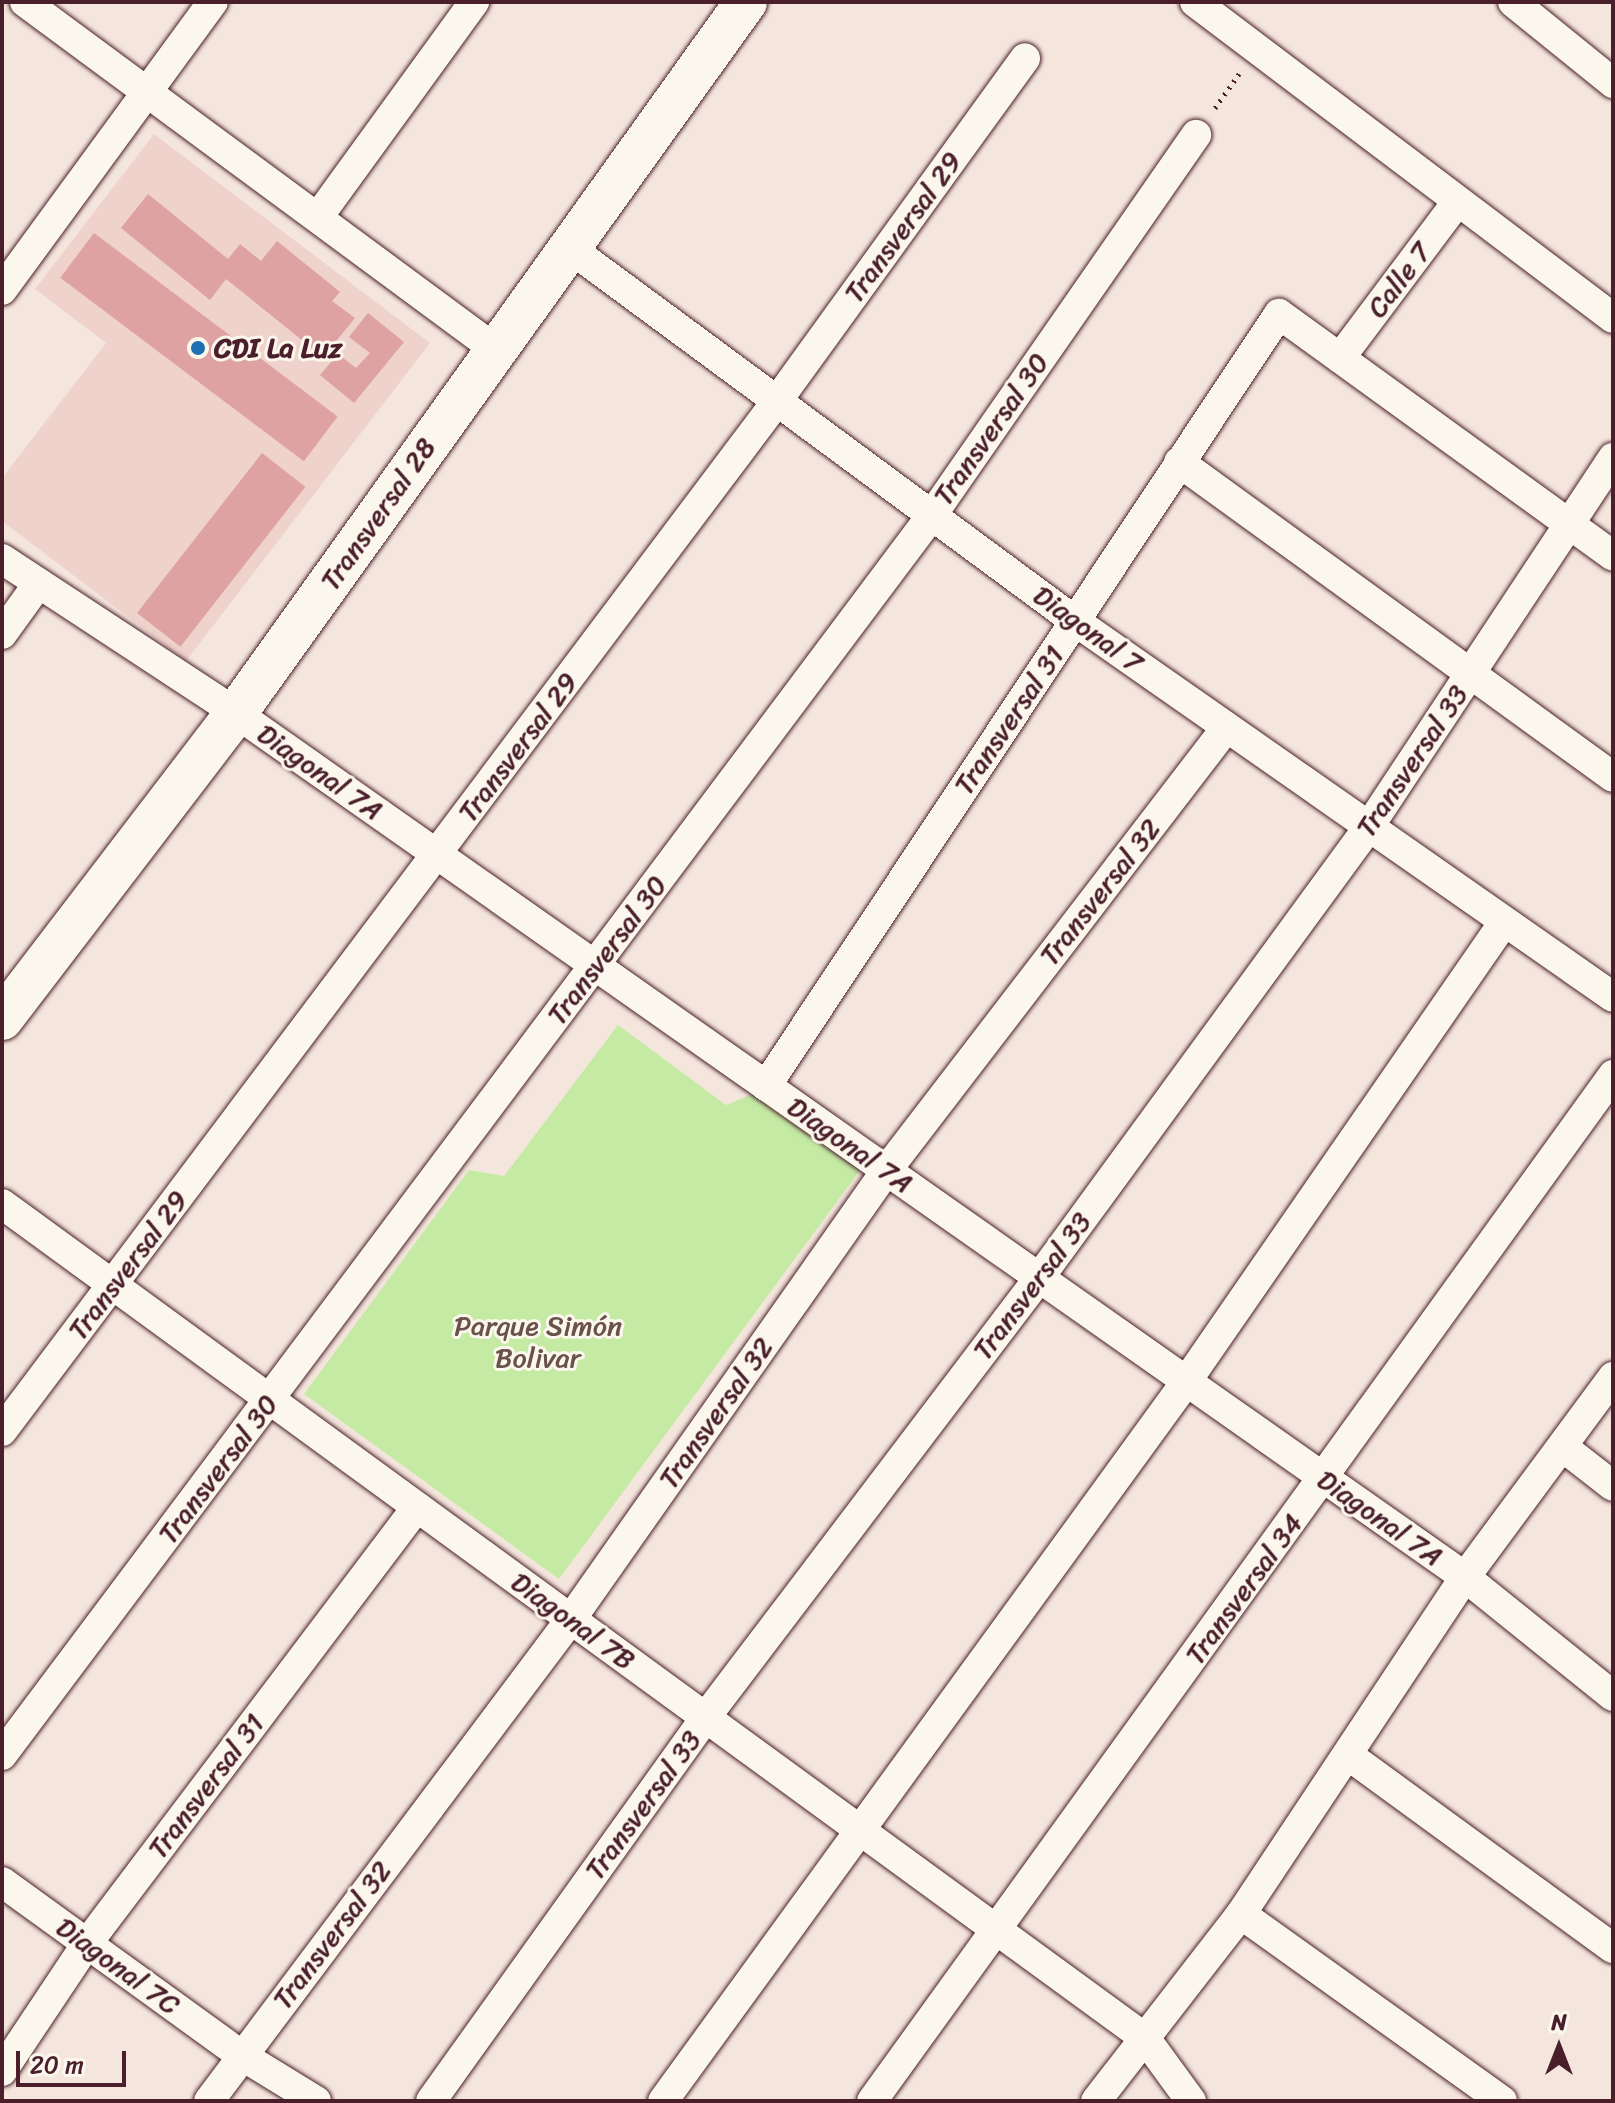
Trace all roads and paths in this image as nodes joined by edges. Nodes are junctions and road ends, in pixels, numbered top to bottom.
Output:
1 (25, 2) edge
2 (213, 2) edge
3 (474, 2) edge
4 (746, 2) edge
5 (1195, 2) edge
6 (1513, 2) edge
7 (1257, 49) junction
8 (1025, 58) dead end
9 (1613, 83) edge
10 (147, 92) junction
11 (1196, 135) joint
12 (1458, 201) junction
13 (318, 217) junction
14 (571, 249) junction
15 (2, 290) edge
16 (1613, 318) edge
17 (495, 349) junction
18 (1340, 358) junction
19 (777, 401) junction
20 (1613, 458) edge
21 (1179, 462) junction
22 (932, 515) junction
23 (1568, 524) junction
24 (1613, 556) edge
25 (2, 559) edge
26 (38, 584) junction
27 (1075, 621) junction
28 (2, 634) edge
29 (1472, 672) junction
30 (236, 713) junction
31 (1226, 728) junction
32 (1613, 777) edge
33 (1368, 828) junction
34 (437, 855) junction
35 (1504, 922) junction
36 (595, 966) junction
37 (1613, 997) edge
38 (2, 1019) edge
39 (1613, 1075) edge
40 (766, 1086) junction
41 (886, 1171) junction
42 (2, 1204) edge
43 (1039, 1278) junction
44 (113, 1286) junction
45 (1613, 1377) edge
46 (1186, 1382) junction
47 (270, 1400) junction
48 (2, 1431) edge
49 (1563, 1447) junction
50 (1323, 1478) junction
51 (1613, 1486) edge
52 (417, 1507) junction
53 (1465, 1577) junction
54 (571, 1619) junction
55 (1613, 1696) edge
56 (705, 1718) junction
57 (2, 1755) edge
58 (1348, 1755) junction
59 (858, 1829) junction
60 (2, 1882) edge
61 (1241, 1914) junction
62 (998, 1931) junction
63 (86, 1945) junction
64 (1613, 1948) edge
65 (1145, 2038) junction
66 (241, 2055) junction
67 (2, 2071) edge
68 (209, 2101) edge
69 (316, 2101) edge
70 (431, 2101) edge
71 (663, 2101) edge
72 (872, 2101) edge
73 (1096, 2101) edge
74 (1191, 2101) edge
75 (1502, 2101) edge

1 - 10 street
2 - 10 street
3 - 13 street
4 - 14 main road, Transversal 28
5 - 7 street
6 - 9 street
7 - 11 path
7 - 12 street
8 - 19 street, Transversal 29
10 - 13 street
10 - 15 street
11 - 22 street, Transversal 30
12 - 16 street
12 - 18 street, Calle 7
13 - 17 street
14 - 17 main road, Transversal 28
14 - 19 street, Diagonal 7
17 - 30 main road, Transversal 28
18 - 21 street, Transversal 31
18 - 23 street
19 - 22 street, Diagonal 7
19 - 34 street, Transversal 29
20 - 23 street, Transversal 33
21 - 27 street, Transversal 31
21 - 29 street
22 - 27 street, Diagonal 7
22 - 36 street, Transversal 30
23 - 24 street
23 - 29 street, Transversal 33
25 - 26 street, Diagonal 7A
26 - 28 street
26 - 30 street, Diagonal 7A
27 - 31 street, Diagonal 7
27 - 40 street, Transversal 31
29 - 32 street
29 - 33 street, Transversal 33
30 - 34 street, Diagonal 7A
30 - 38 main road, Transversal 28
31 - 33 street, Diagonal 7
31 - 41 street, Transversal 32
33 - 35 street, Diagonal 7
33 - 43 street, Transversal 33
34 - 36 street, Diagonal 7A
34 - 44 street, Transversal 29
35 - 37 street, Diagonal 7
35 - 46 street
36 - 40 street, Diagonal 7A
36 - 47 street, Transversal 30
39 - 50 street, Transversal 34
40 - 41 street, Diagonal 7A
41 - 43 street, Diagonal 7A
41 - 54 street, Transversal 32
42 - 44 street, Diagonal 7B
43 - 46 street, Diagonal 7A
43 - 56 street, Transversal 33
44 - 47 street, Diagonal 7B
44 - 48 street, Transversal 29
45 - 49 street
46 - 50 street, Diagonal 7A
46 - 59 street
47 - 52 street, Diagonal 7B
47 - 57 street, Transversal 30
49 - 51 street
49 - 53 street
50 - 53 street, Diagonal 7A
50 - 62 street, Transversal 34
52 - 54 street, Diagonal 7B
52 - 63 street, Transversal 31
53 - 55 street, Diagonal 7A
53 - 58 street
54 - 56 street, Diagonal 7B
54 - 66 street, Transversal 32
56 - 59 street, Diagonal 7B
56 - 70 street, Transversal 33
58 - 61 street
58 - 64 street
59 - 62 street, Diagonal 7B
59 - 71 street
60 - 63 street, Diagonal 7C
61 - 65 street
61 - 75 street
62 - 65 street, Diagonal 7B
62 - 72 street, Transversal 34
63 - 66 street, Diagonal 7C
63 - 67 street, Transversal 31
65 - 73 street
65 - 74 street, Diagonal 7B
66 - 68 street, Transversal 32
66 - 69 street, Diagonal 7C

